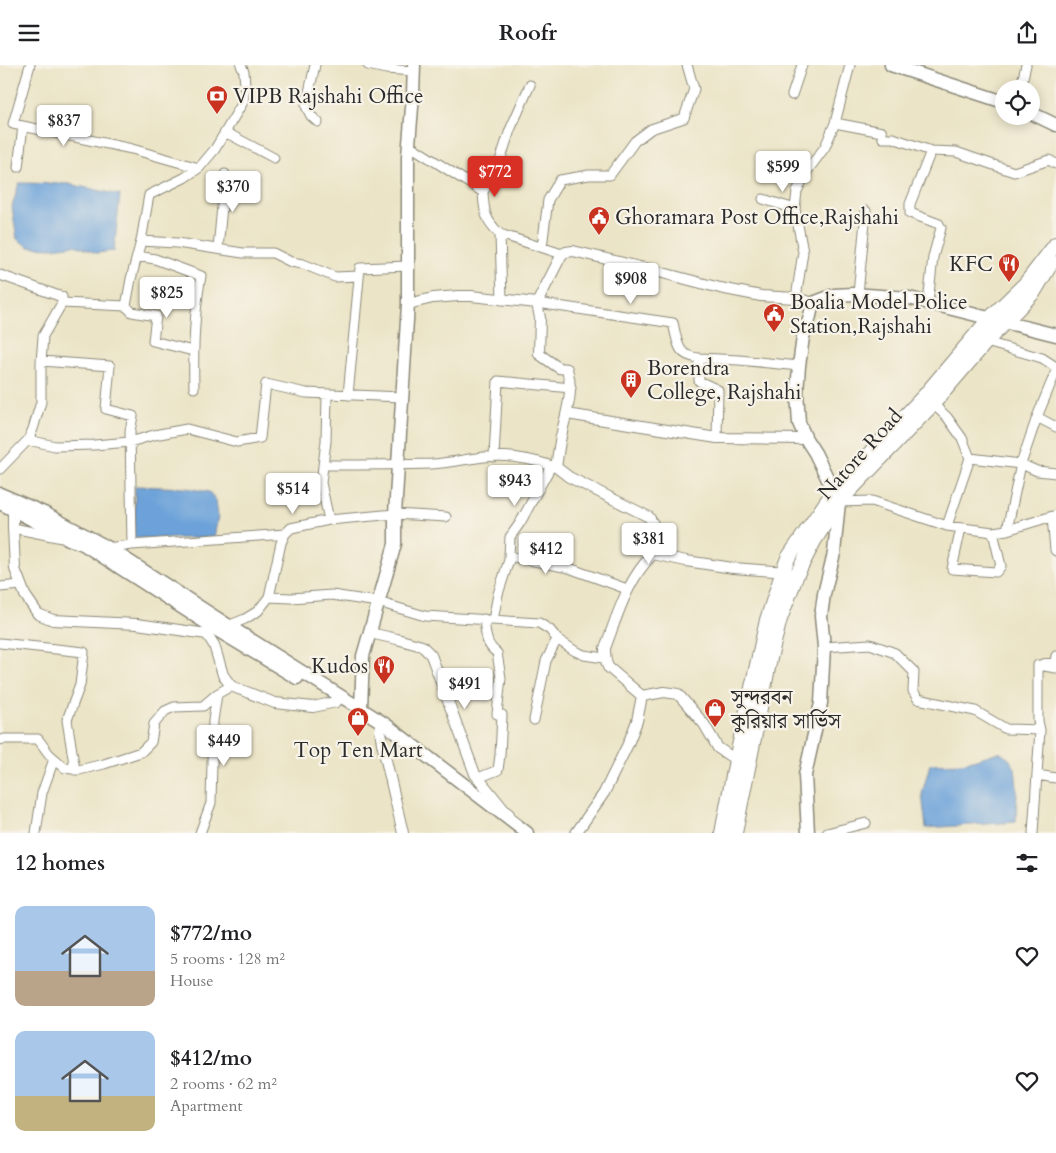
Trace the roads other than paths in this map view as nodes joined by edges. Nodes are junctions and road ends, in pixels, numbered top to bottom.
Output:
1 (30, 65) edge
2 (241, 65) edge
3 (315, 65) edge
4 (368, 65) edge
5 (687, 65) edge
6 (802, 65) edge
7 (850, 65) edge
8 (892, 65) edge
9 (1026, 65) edge
10 (413, 68) edge
11 (1022, 80) edge
12 (530, 85) dead end
13 (792, 95) dead end
14 (995, 99) edge
15 (1040, 117) edge
16 (318, 122) dead end
17 (836, 123) junction
18 (1056, 125) edge
19 (23, 126) junction
20 (225, 132) junction
21 (409, 145) junction
22 (930, 151) junction
23 (274, 158) dead end
24 (1056, 164) edge
25 (18, 167) dead end
26 (199, 169) junction
27 (225, 174) dead end
28 (483, 192) junction
29 (763, 199) dead end
30 (795, 209) junction
31 (866, 211) dead end
32 (500, 234) junction
33 (141, 241) junction
34 (1056, 244) edge
35 (542, 247) junction
36 (218, 249) junction
37 (562, 254) junction
38 (1056, 255) edge
39 (137, 256) junction
40 (408, 266) junction
41 (0, 275) edge
42 (360, 276) junction
43 (858, 294) junction
44 (796, 298) junction
45 (502, 300) junction
46 (62, 303) junction
47 (537, 303) junction
48 (813, 303) junction
49 (928, 303) junction
50 (408, 304) junction
51 (126, 306) junction
52 (990, 318) junction
53 (1005, 323) junction
54 (1056, 335) edge
55 (986, 342) junction
56 (193, 351) junction
57 (699, 358) junction
58 (41, 361) junction
59 (799, 366) junction
60 (1056, 367) edge
61 (1056, 371) edge
62 (194, 388) dead end
63 (571, 388) junction
64 (327, 394) junction
65 (348, 395) junction
66 (402, 397) junction
67 (933, 404) junction
68 (567, 414) junction
69 (1037, 417) junction
70 (1056, 427) edge
71 (716, 438) junction
72 (806, 439) junction
73 (28, 440) junction
74 (130, 442) junction
75 (494, 457) junction
76 (970, 458) junction
77 (398, 464) junction
78 (323, 465) junction
79 (1021, 465) junction
80 (554, 467) junction
81 (0, 469) edge
82 (1056, 473) edge
83 (0, 495) edge
84 (836, 497) junction
85 (0, 503) edge
86 (15, 506) junction
87 (395, 514) junction
88 (1054, 516) edge
89 (446, 517) dead end
90 (329, 520) junction
91 (948, 527) junction
92 (13, 528) junction
93 (961, 528) junction
94 (1007, 530) junction
95 (993, 532) junction
96 (285, 534) junction
97 (70, 539) junction
98 (132, 545) junction
99 (103, 551) junction
100 (1056, 551) edge
101 (653, 554) junction
102 (509, 557) junction
103 (782, 571) junction
104 (797, 573) junction
105 (21, 585) junction
106 (0, 587) edge
107 (627, 589) junction
108 (269, 597) junction
109 (378, 602) junction
110 (489, 620) junction
111 (218, 630) junction
112 (370, 633) junction
113 (556, 639) junction
114 (0, 643) edge
115 (824, 647) junction
116 (1056, 656) edge
117 (604, 658) junction
118 (1038, 665) junction
119 (1056, 668) edge
120 (231, 686) junction
121 (217, 694) junction
122 (642, 696) junction
123 (338, 699) junction
124 (360, 712) junction
125 (534, 720) dead end
126 (380, 725) junction
127 (1040, 730) junction
128 (0, 740) edge
129 (54, 759) junction
130 (736, 760) junction
131 (75, 770) junction
132 (1037, 775) junction
133 (478, 778) junction
134 (1056, 778) edge
135 (866, 823) dead end
136 (36, 833) edge
137 (200, 833) edge
138 (403, 833) edge
139 (514, 833) edge
140 (527, 833) edge
141 (536, 833) edge
142 (576, 833) edge
143 (722, 833) edge
144 (734, 833) edge
145 (808, 833) edge
146 (827, 833) edge
147 (1033, 833) edge

1 - 19 street
2 - 20 street
3 - 16 street
4 - 10 street
5 - 35 street
6 - 13 street
7 - 17 street
8 - 14 main road
9 - 11 street
10 - 21 main road
12 - 28 street
15 - 18 main road
17 - 22 street
17 - 30 street
19 - 25 street
19 - 26 street
20 - 23 street
20 - 26 street
21 - 28 street
21 - 40 main road
22 - 24 street
22 - 49 street
26 - 33 street
27 - 36 street
28 - 32 street
29 - 30 street
30 - 44 street
31 - 43 street
32 - 35 street
32 - 45 street
33 - 36 street
33 - 39 street
34 - 52 highway
35 - 37 street
36 - 42 street
37 - 44 street
37 - 47 street
38 - 53 highway, Natore Road
39 - 51 street
39 - 56 street
40 - 42 street
40 - 50 main road
41 - 46 street
42 - 65 street
43 - 48 main road
43 - 49 main road
44 - 48 street
45 - 47 street
45 - 50 street
46 - 51 street
46 - 58 street
47 - 57 street
47 - 63 street
48 - 59 main road
49 - 52 main road
50 - 66 main road
51 - 56 street
52 - 53 main road
52 - 84 highway
53 - 54 main road
53 - 55 highway, Natore Road
55 - 60 street
55 - 67 highway, Natore Road
56 - 62 street
57 - 59 street
57 - 71 street
58 - 73 street
58 - 74 street
59 - 72 main road
61 - 69 street
63 - 68 street
63 - 75 street
64 - 65 street
64 - 74 street
64 - 78 street
65 - 66 street
66 - 77 main road
67 - 76 street
67 - 84 highway, Natore Road
68 - 71 street
68 - 80 street
69 - 70 street
69 - 79 street
71 - 72 street
72 - 84 main road
73 - 74 street
73 - 81 street
74 - 98 street
75 - 77 street
75 - 80 street
76 - 79 street
76 - 91 street
77 - 78 street
77 - 87 main road
78 - 90 street
79 - 82 street
79 - 94 street
80 - 101 street
80 - 102 street
83 - 86 main road
84 - 91 street
84 - 103 highway
84 - 104 highway, Natore Road
84 - 115 main road
85 - 86 main road
86 - 92 street
86 - 97 main road
86 - 99 main road
87 - 89 street
87 - 90 street
87 - 109 main road
88 - 94 street
88 - 100 street
90 - 96 street
91 - 93 street
92 - 97 street
92 - 105 street
93 - 95 street
93 - 95 street
94 - 95 street
96 - 98 street
96 - 108 street
97 - 99 main road
98 - 99 street
99 - 111 main road
101 - 103 street
101 - 107 street
102 - 107 street
102 - 110 street
103 - 104 street
103 - 130 highway
104 - 144 highway, Natore Road
105 - 106 street
105 - 111 street
107 - 117 street
108 - 109 street
108 - 111 street
109 - 110 street
109 - 112 main road
110 - 113 street
110 - 133 street
111 - 120 street
111 - 123 main road
112 - 124 main road
112 - 133 street
113 - 117 street
113 - 125 street
114 - 131 street
115 - 127 street
115 - 145 main road
116 - 118 street
117 - 122 street
118 - 119 street
118 - 127 street
120 - 121 street
120 - 123 street
121 - 131 street
121 - 137 street
122 - 130 street
122 - 142 street
123 - 124 main road
124 - 126 main road
126 - 138 street
126 - 139 main road
126 - 140 main road
127 - 132 street
128 - 129 street
129 - 131 street
129 - 136 street
130 - 143 highway
132 - 134 street
132 - 147 street
133 - 141 street
135 - 146 street

